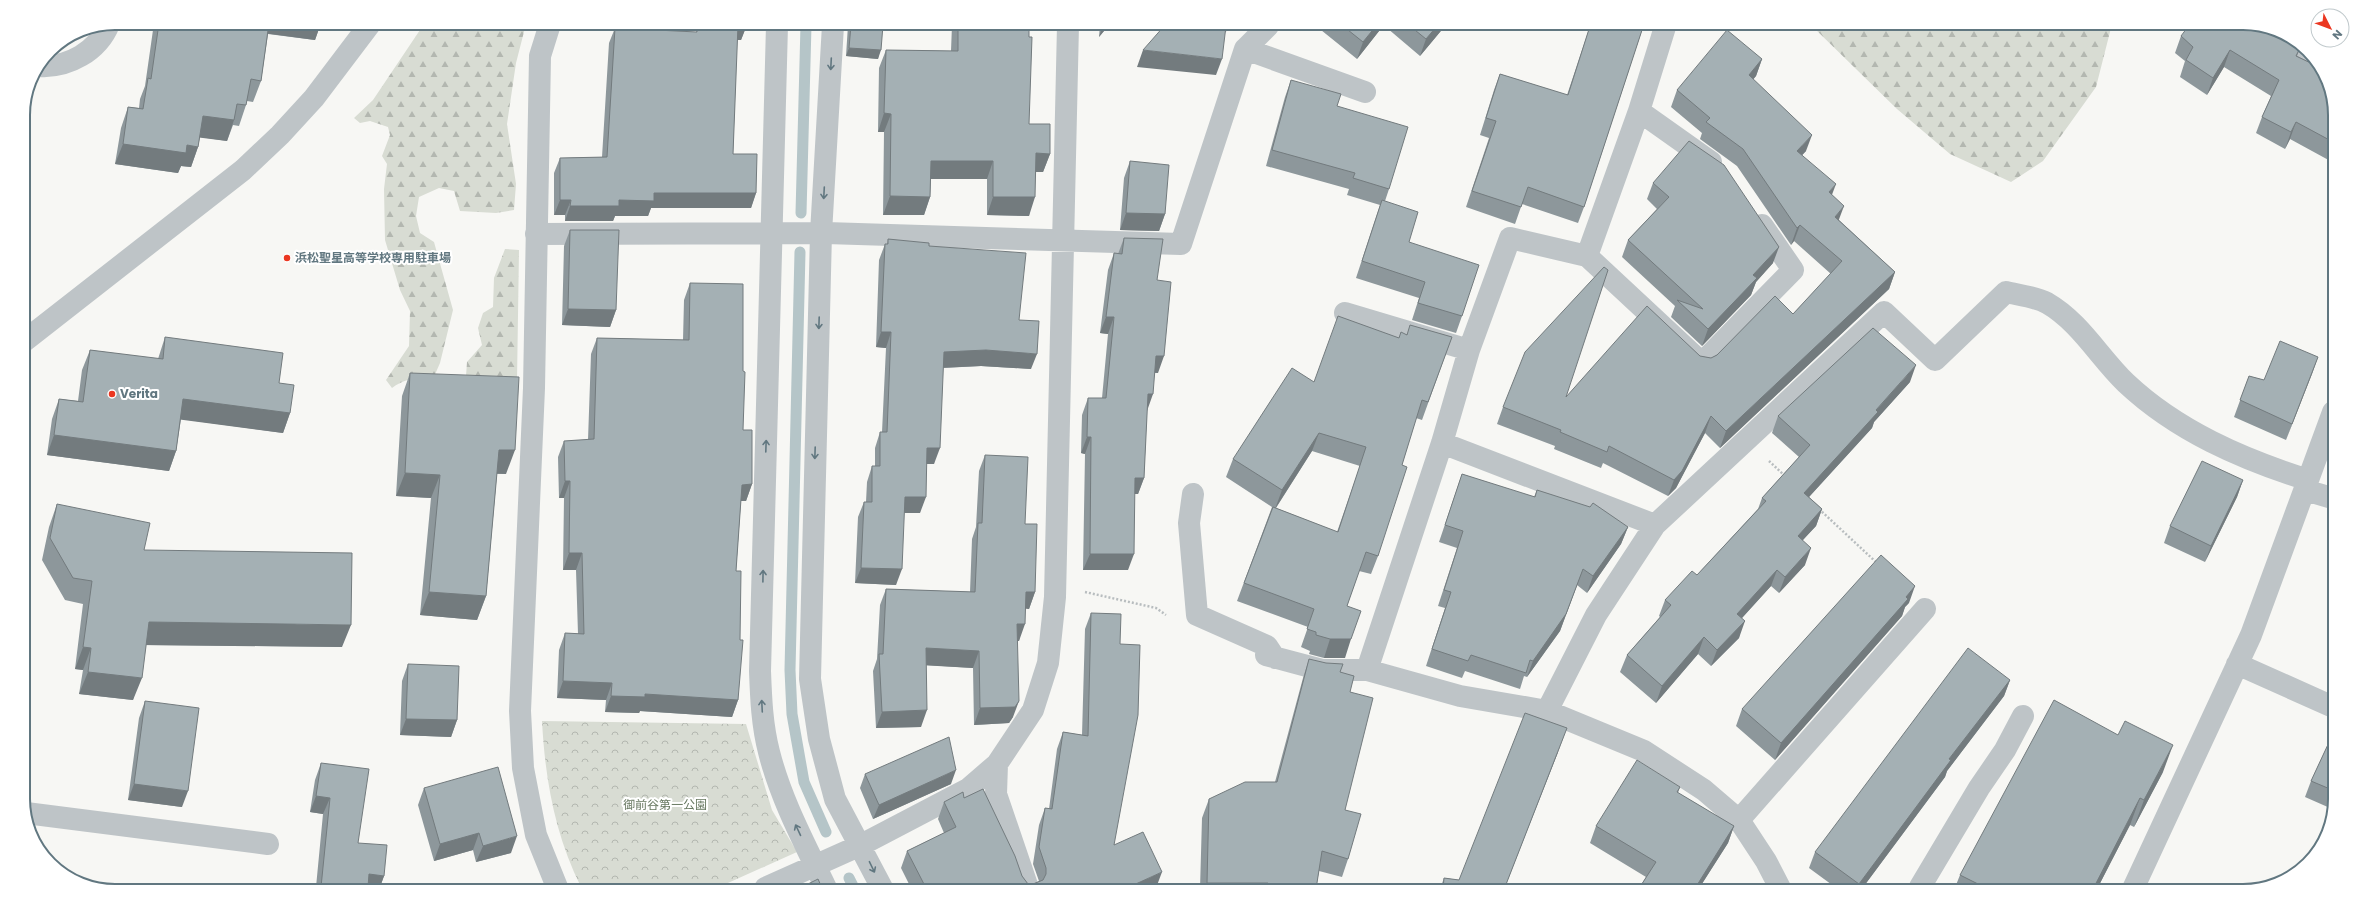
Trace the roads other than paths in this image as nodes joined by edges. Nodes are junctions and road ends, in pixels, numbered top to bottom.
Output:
1 (365, 30) edge
2 (548, 30) edge
3 (777, 30) edge
4 (833, 30) edge
5 (1068, 30) edge
6 (1264, 30) edge
7 (1664, 30) edge
8 (104, 31) edge
9 (2269, 39) edge
10 (1245, 49) junction
11 (2301, 53) edge
12 (46, 65) edge
13 (1365, 92) dead end
14 (1639, 111) junction
15 (1727, 173) edge
16 (1749, 205) edge
17 (773, 233) junction
18 (821, 233) junction
19 (536, 234) junction
20 (1064, 239) junction
21 (1587, 256) junction
22 (1345, 313) dead end
23 (30, 337) edge
24 (1469, 350) junction
25 (2328, 426) edge
26 (1442, 443) junction
27 (2306, 485) junction
28 (1193, 494) dead end
29 (2328, 496) edge
30 (1654, 525) junction
31 (1925, 609) dead end
32 (2237, 664) junction
33 (1367, 670) junction
34 (2328, 705) edge
35 (1547, 711) junction
36 (2023, 716) dead end
37 (997, 764) junction
38 (32, 814) edge
39 (1739, 820) junction
40 (268, 844) dead end
41 (861, 845) junction
42 (815, 865) junction
43 (556, 884) edge
44 (774, 884) edge
45 (824, 884) edge
46 (880, 884) edge
47 (1027, 884) edge
48 (1778, 884) edge
49 (1922, 884) edge
50 (2135, 884) edge

1 - 23 street
2 - 19 street
3 - 17 street
4 -> 18 street
5 - 20 street
6 - 10 street
7 - 14 street
8 - 12 street
9 - 11 street
10 - 13 street
10 - 20 street
14 - 15 street
14 - 21 street
16 - 21 street
17 - 18 street
17 - 19 street
42 -> 17 street
18 - 20 street
18 -> 41 street
19 - 43 street
20 - 37 street
21 - 24 street
22 - 24 street
24 - 26 street
25 - 27 street
26 - 30 street
26 - 33 street
27 - 29 street
27 - 30 street
27 - 32 street
28 - 33 street
30 - 35 street
31 - 39 street
32 - 34 street
32 - 50 street
33 - 35 street
35 - 39 street
36 - 49 street
37 - 41 street
37 - 47 street
38 - 40 street
39 - 48 street
41 - 42 street
41 -> 46 street
42 - 44 street
42 - 45 street

